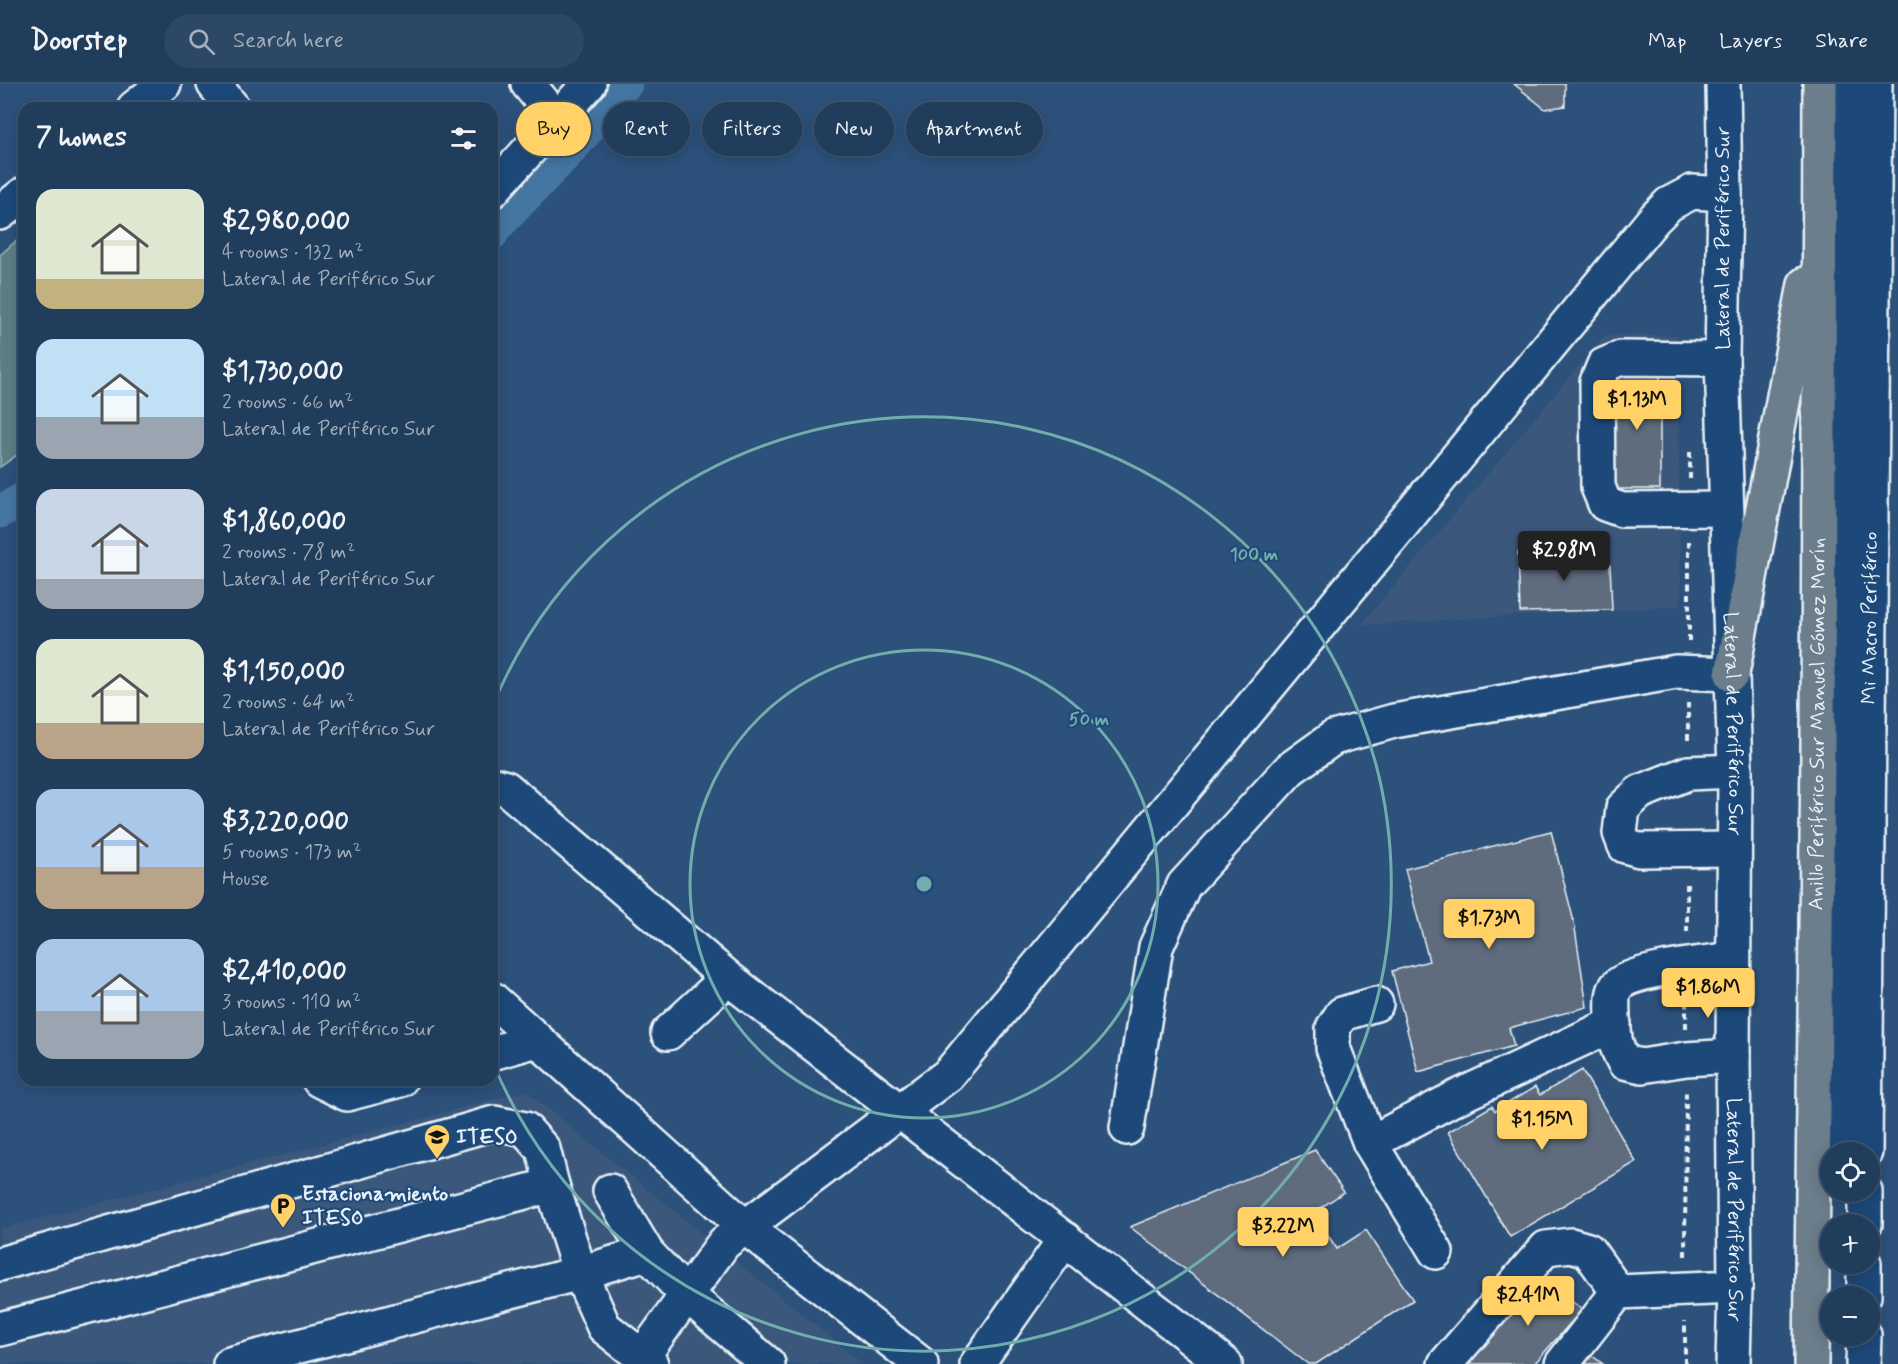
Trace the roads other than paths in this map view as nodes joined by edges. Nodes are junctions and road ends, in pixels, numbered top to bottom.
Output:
1 (164, 84) edge
2 (214, 84) edge
3 (528, 84) edge
4 (589, 84) edge
5 (1723, 84) edge
6 (1733, 84) edge
7 (1820, 84) edge
8 (1849, 84) edge
9 (1875, 84) edge
10 (142, 102) edge
11 (228, 102) edge
12 (543, 102) edge
13 (572, 102) edge
14 (523, 156) edge
15 (1724, 156) junction
16 (498, 184) edge
17 (1725, 194) junction
18 (18, 199) edge
19 (1820, 203) junction
20 (0, 213) edge
21 (1722, 359) junction
22 (1725, 509) junction
23 (1732, 674) junction
24 (1735, 771) junction
25 (498, 786) edge
26 (1734, 849) junction
27 (1734, 959) junction
28 (728, 978) junction
29 (498, 1004) edge
30 (1376, 1004) dead end
31 (1614, 1024) junction
32 (668, 1033) dead end
33 (537, 1040) junction
34 (498, 1051) edge
35 (1733, 1056) junction
36 (331, 1086) edge
37 (377, 1086) edge
38 (900, 1110) junction
39 (1127, 1128) dead end
40 (1842, 1142) edge
41 (1865, 1142) edge
42 (1370, 1143) junction
43 (552, 1185) junction
44 (610, 1191) dead end
45 (746, 1228) junction
46 (1065, 1239) junction
47 (1436, 1252) dead end
48 (647, 1253) junction
49 (0, 1264) edge
50 (580, 1273) junction
51 (1735, 1287) junction
52 (1618, 1292) junction
53 (687, 1295) junction
54 (0, 1329) edge
55 (1841, 1346) edge
56 (1864, 1346) edge
57 (646, 1362) edge
58 (230, 1364) edge
59 (768, 1364) edge
60 (921, 1364) edge
61 (977, 1364) edge
62 (1225, 1364) edge
63 (1445, 1364) edge
64 (1562, 1364) edge
65 (1733, 1364) edge
66 (1811, 1364) edge
67 (1841, 1364) edge
68 (1863, 1364) edge

1 - 10 street
2 - 11 street
3 - 12 street
4 - 13 street
5 - 15 street, Lateral de Periférico Sur
6 - 15 street
7 - 19 highway, Anillo Periférico Sur Manuel Gómez Morín
8 - 40 street, Mi Macro Periférico
9 - 41 street, Mi Macro Periférico
14 - 16 street
15 - 17 street, Lateral de Periférico Sur
17 - 21 street, Lateral de Periférico Sur
17 - 38 street
18 - 20 street
19 - 23 highway
19 - 66 highway, Anillo Periférico Sur Manuel Gómez Morín
21 - 22 street, Lateral de Periférico Sur
21 - 22 street
22 - 23 street, Lateral de Periférico Sur
23 - 24 street, Lateral de Periférico Sur
23 - 39 street
24 - 26 street, Lateral de Periférico Sur
24 - 26 street
25 - 28 street
26 - 27 street, Lateral de Periférico Sur
27 - 31 street
27 - 35 street, Lateral de Periférico Sur
28 - 32 street
28 - 38 street
29 - 33 street
30 - 42 street
31 - 35 street
31 - 42 street
33 - 34 street
33 - 45 street
35 - 51 street, Lateral de Periférico Sur
36 - 37 street
38 - 45 street
38 - 46 street
42 - 47 street
43 - 49 street
43 - 50 street
43 - 54 street
44 - 48 street
45 - 53 street
45 - 60 street
46 - 61 street
46 - 62 street
48 - 50 street
48 - 53 street
50 - 57 street
50 - 58 street
51 - 52 street
51 - 65 street, Lateral de Periférico Sur
52 - 63 street
52 - 64 street
53 - 57 street
53 - 59 street
55 - 67 street
56 - 68 street

